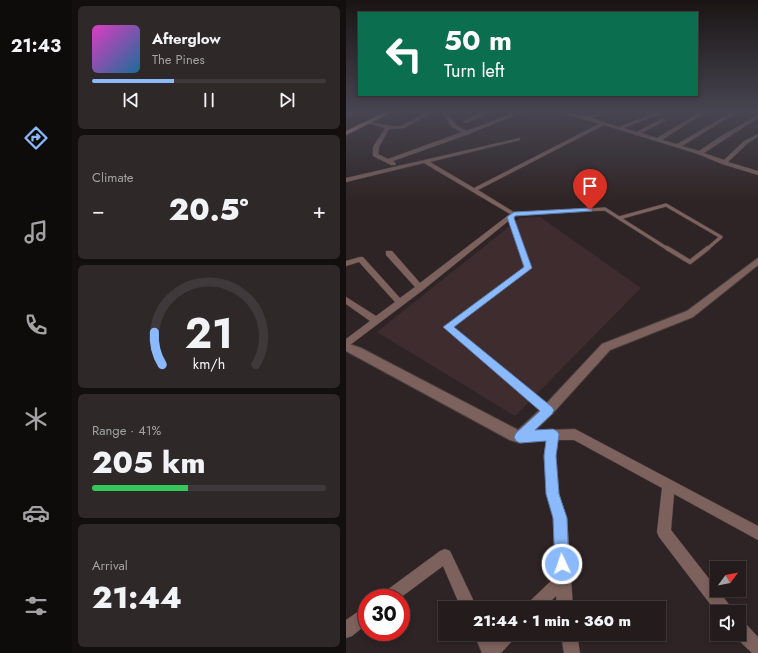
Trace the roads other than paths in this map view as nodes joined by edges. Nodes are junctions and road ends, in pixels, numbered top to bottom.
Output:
1 (379, 141) edge
2 (444, 141) edge
3 (508, 141) edge
4 (568, 141) edge
5 (663, 141) edge
6 (686, 141) edge
7 (717, 141) edge
8 (750, 141) edge
9 (678, 146) junction
10 (700, 153) junction
11 (389, 161) junction
12 (425, 161) junction
13 (724, 162) junction
14 (397, 167) junction
15 (758, 174) edge
16 (346, 180) edge
17 (474, 190) junction
18 (512, 216) junction
19 (619, 218) junction
20 (390, 253) dead end
21 (758, 261) edge
22 (346, 264) edge
23 (420, 288) junction
24 (346, 300) edge
25 (400, 303) junction
26 (376, 321) junction
27 (346, 344) edge
28 (346, 347) edge
29 (548, 410) junction
30 (553, 434) junction
31 (520, 437) junction
32 (669, 484) junction
33 (758, 533) edge
34 (563, 580) junction
35 (400, 589) edge
36 (466, 601) edge
37 (540, 601) edge
38 (564, 601) edge
39 (721, 605) edge
40 (358, 621) edge
41 (346, 630) edge
42 (746, 636) edge
43 (485, 641) edge
44 (500, 641) edge
45 (570, 641) edge
46 (758, 648) edge
47 (490, 653) edge
48 (572, 653) edge

1 - 11 street
2 - 11 street
3 - 12 street
4 - 17 street
5 - 9 street
6 - 9 street
7 - 10 street
8 - 13 street
9 - 10 street
10 - 13 street
11 - 14 street
12 - 14 street
12 - 17 street
13 - 15 street
14 - 16 street
17 - 18 street
18 - 19 lane
18 - 23 street
18 - 29 lane
19 - 19 lane
20 - 23 street
21 - 29 street
22 - 25 street
23 - 25 street
24 - 26 street
25 - 26 street
26 - 27 street
28 - 31 street
29 - 31 street
30 - 31 street
30 - 32 street
30 - 34 street
32 - 33 street
32 - 39 street
34 - 37 street
34 - 38 street
35 - 36 street
40 - 41 street
42 - 46 street
43 - 47 street
44 - 47 street
45 - 48 street

